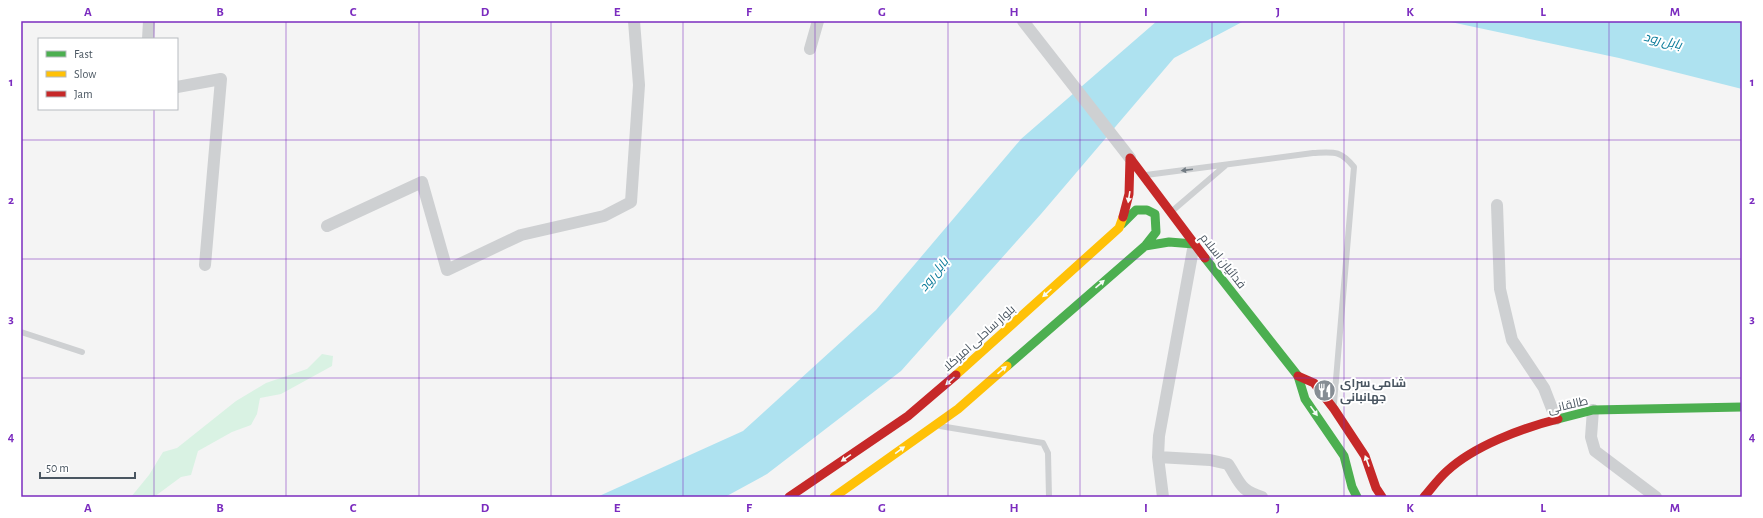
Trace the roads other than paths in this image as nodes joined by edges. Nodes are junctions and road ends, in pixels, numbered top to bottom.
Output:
1 (149, 21) edge
2 (634, 21) edge
3 (818, 21) edge
4 (1023, 21) edge
5 (148, 38) edge
6 (810, 49) dead end
7 (178, 87) edge
8 (1130, 158) junction
9 (1226, 165) junction
10 (1142, 175) junction
11 (1497, 204) dead end
12 (1171, 213) junction
13 (328, 226) dead end
14 (1119, 228) junction
15 (1194, 244) junction
16 (1145, 246) junction
17 (205, 265) dead end
18 (21, 332) edge
19 (82, 352) dead end
20 (1298, 376) junction
21 (1742, 407) edge
22 (1334, 409) junction
23 (1593, 410) junction
24 (1556, 420) junction
25 (935, 425) junction
26 (1158, 457) junction
27 (1649, 495) edge
28 (789, 497) edge
29 (834, 497) edge
30 (1049, 497) edge
31 (1163, 497) edge
32 (1262, 497) edge
33 (1357, 497) edge
34 (1382, 497) edge
35 (1424, 497) edge

1 - 5 street
2 - 13 street
3 - 6 street
4 - 8 street
7 - 17 street
8 - 10 main road, فدائیان اسلام
8 -> 14 main road, بلوار ساحلی امیرکلا
9 -> 10 lane
9 - 12 lane
9 - 22 lane
10 - 12 main road, فدائیان اسلام
11 - 24 street
12 - 15 main road, فدائیان اسلام
14 - 16 main road
14 -> 28 main road, بلوار ساحلی امیرکلا
15 - 16 main road
15 - 20 main road, فدائیان اسلام
15 - 26 street
25 -> 16 main road
18 - 19 lane
20 - 22 main road, فدائیان اسلام
20 -> 33 main road, فدائیان اسلام
21 - 23 main road, طالقانی
34 -> 22 main road, فدائیان اسلام
23 - 24 main road, طالقانی
23 - 27 street
24 - 35 main road, طالقانی
29 -> 25 main road
25 - 30 lane
26 - 31 street
26 - 32 street

